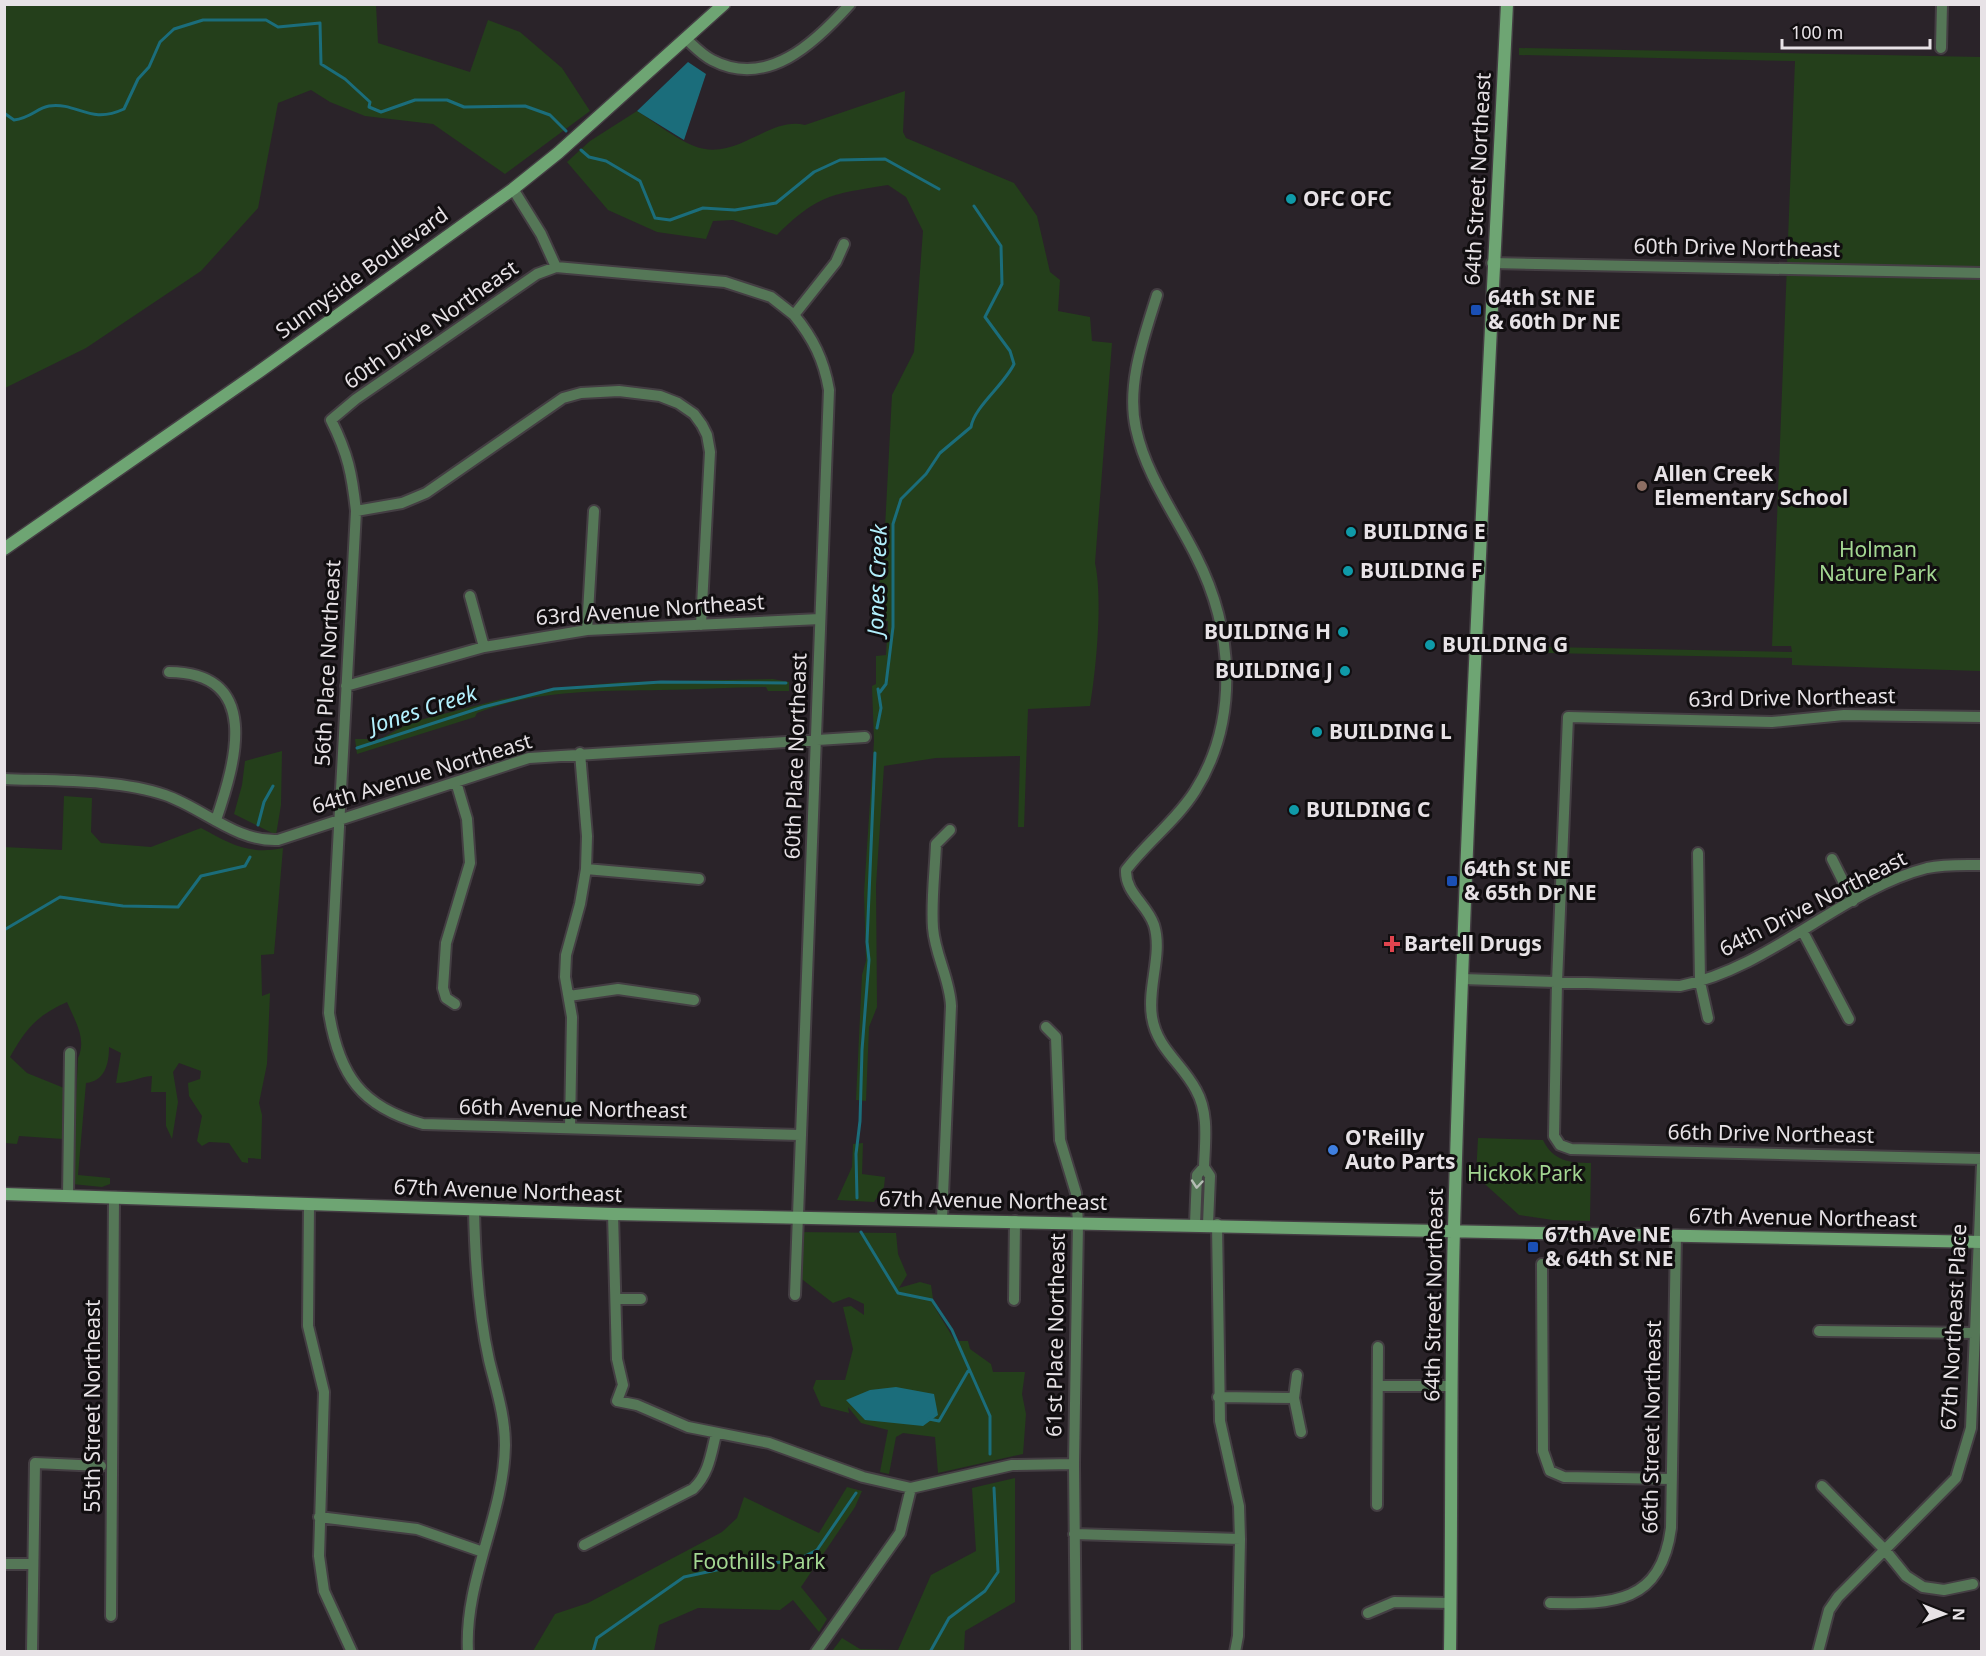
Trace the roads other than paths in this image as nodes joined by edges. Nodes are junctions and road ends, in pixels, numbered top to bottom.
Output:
1 (724, 4) edge
2 (850, 4) edge
3 (1507, 4) edge
4 (1942, 4) edge
5 (686, 39) junction
6 (1941, 48) dead end
7 (513, 189) junction
8 (843, 244) dead end
9 (1492, 263) junction
10 (556, 267) junction
11 (1982, 273) edge
12 (1157, 295) dead end
13 (794, 315) junction
14 (331, 420) joint
15 (356, 511) junction
16 (594, 511) dead end
17 (4, 549) edge
18 (471, 596) dead end
19 (820, 620) junction
20 (701, 625) junction
21 (587, 630) junction
22 (484, 647) junction
23 (169, 672) dead end
24 (346, 686) junction
25 (1982, 717) edge
26 (864, 737) dead end
27 (816, 739) junction
28 (580, 753) junction
29 (4, 779) edge
30 (456, 782) junction
31 (338, 819) junction
32 (216, 820) junction
33 (950, 830) dead end
34 (1698, 853) dead end
35 (1832, 859) dead end
36 (1982, 865) edge
37 (586, 869) junction
38 (699, 879) dead end
39 (1852, 901) junction
40 (1803, 932) junction
41 (1462, 979) junction
42 (1557, 982) junction
43 (1700, 982) junction
44 (569, 996) junction
45 (694, 1000) dead end
46 (455, 1004) dead end
47 (1708, 1018) dead end
48 (1849, 1019) dead end
49 (1046, 1027) dead end
50 (70, 1053) dead end
51 (356, 1087) joint
52 (570, 1128) junction
53 (800, 1135) junction
54 (1982, 1159) edge
55 (1982, 1165) edge
56 (1204, 1167) junction
57 (4, 1194) edge
58 (68, 1196) junction
59 (114, 1197) junction
60 (309, 1204) junction
61 (474, 1209) junction
62 (613, 1214) junction
63 (798, 1217) junction
64 (942, 1219) junction
65 (1015, 1221) junction
66 (1078, 1223) junction
67 (1195, 1224) junction
68 (1213, 1224) junction
69 (1454, 1229) junction
70 (1676, 1235) junction
71 (1980, 1242) edge
72 (1542, 1264) dead end
73 (795, 1295) dead end
74 (616, 1299) junction
75 (641, 1299) dead end
76 (1014, 1300) dead end
77 (1819, 1331) dead end
78 (1975, 1333) junction
79 (1378, 1347) dead end
80 (1297, 1374) dead end
81 (1378, 1386) junction
82 (1451, 1386) junction
83 (1218, 1397) junction
84 (1294, 1398) junction
85 (1301, 1432) dead end
86 (716, 1434) junction
87 (1074, 1464) junction
88 (101, 1466) dead end
89 (1671, 1479) junction
90 (1822, 1486) dead end
91 (911, 1488) junction
92 (1377, 1505) dead end
93 (319, 1517) junction
94 (1074, 1534) junction
95 (1240, 1539) junction
96 (584, 1545) dead end
97 (1885, 1550) junction
98 (483, 1552) junction
99 (4, 1564) edge
100 (33, 1564) junction
101 (1973, 1584) dead end
102 (1450, 1603) junction
103 (1550, 1603) dead end
104 (1368, 1612) dead end
105 (111, 1616) dead end
106 (351, 1649) edge
107 (32, 1652) edge
108 (468, 1652) edge
109 (816, 1652) edge
110 (1076, 1652) edge
111 (1235, 1652) edge
112 (1450, 1652) edge
113 (1818, 1652) edge

1 - 5 street, Sunnyside Boulevard
2 - 5 street
3 - 9 street, 64th Street Northeast
4 - 6 street
5 - 7 street, Sunnyside Boulevard
7 - 10 street
7 - 17 street, Sunnyside Boulevard
8 - 13 street
9 - 11 street, 60th Drive Northeast
9 - 41 street, 64th Street Northeast
10 - 13 street, 60th Drive Northeast
10 - 14 street, 60th Drive Northeast
12 - 56 street
13 - 19 street, 60th Place Northeast
14 - 15 street, 56th Place Northeast
15 - 20 street
15 - 24 street, 56th Place Northeast
16 - 21 street
18 - 22 street
19 - 20 street, 63rd Avenue Northeast
19 - 27 street, 60th Place Northeast
20 - 21 street, 63rd Avenue Northeast
21 - 22 street, 63rd Avenue Northeast
22 - 24 street, 63rd Avenue Northeast
23 - 32 street
24 - 31 street, 56th Place Northeast
25 - 42 street, 63rd Drive Northeast
26 - 27 street, 64th Avenue Northeast
27 - 28 street, 64th Avenue Northeast
27 - 53 street, 60th Place Northeast
28 - 30 street, 64th Avenue Northeast
28 - 37 street
29 - 32 street, 64th Avenue Northeast
30 - 31 street, 64th Avenue Northeast
30 - 46 street
31 - 32 street, 64th Avenue Northeast
31 - 51 street, 56th Place Northeast
33 - 64 street
34 - 43 street
35 - 39 street
36 - 39 street, 64th Drive Northeast
37 - 38 street
37 - 44 street
39 - 40 street, 64th Drive Northeast
40 - 43 street, 64th Drive Northeast
40 - 48 street
41 - 42 street, 64th Drive Northeast
41 - 69 street, 64th Street Northeast
42 - 43 street, 64th Drive Northeast
42 - 54 street, 66th Drive Northeast
43 - 47 street
44 - 45 street
44 - 52 street
49 - 66 street, 61st Place Northeast
50 - 58 street
51 - 52 street, 66th Avenue Northeast
52 - 53 street, 66th Avenue Northeast
53 - 63 street, 60th Place Northeast
55 - 71 street, 67th Northeast Place
56 -> 67 street
56 - 68 street
57 - 58 street, 67th Avenue Northeast
58 - 59 street, 67th Avenue Northeast
59 - 60 street, 67th Avenue Northeast
59 - 105 street, 55th Street Northeast
60 - 61 street, 67th Avenue Northeast
60 - 93 street
61 - 62 street, 67th Avenue Northeast
61 - 98 street
62 - 63 street, 67th Avenue Northeast
62 - 74 street
63 - 64 street, 67th Avenue Northeast
63 - 73 street, 60th Place Northeast
64 - 65 street, 67th Avenue Northeast
65 - 66 street, 67th Avenue Northeast
65 - 76 street, 61st Place Northeast
66 - 67 street, 67th Avenue Northeast
66 - 87 street, 61st Place Northeast
67 - 68 street, 67th Avenue Northeast
68 - 69 street, 67th Avenue Northeast
68 - 83 street
69 - 70 street, 67th Avenue Northeast
69 - 82 street, 64th Street Northeast
70 - 71 street, 67th Avenue Northeast
70 - 89 street, 66th Street Northeast
71 - 78 street, 67th Northeast Place
72 - 89 street
74 - 75 street
74 - 86 street
77 - 78 street
78 - 97 street, 67th Northeast Place
79 - 81 street
80 - 84 street
81 - 82 street
81 - 92 street
82 - 102 street, 64th Street Northeast
83 - 84 street
83 - 95 street
84 - 85 street
86 - 91 street
86 - 96 street
87 - 91 street
87 - 94 street, 61st Place Northeast
88 - 100 street
89 - 103 street, 66th Street Northeast
90 - 97 street
91 - 109 street
93 - 98 street
93 - 106 street
94 - 95 street
94 - 110 street, 61st Place Northeast
95 - 111 street
97 - 101 street
97 - 113 street, 67th Northeast Place
98 - 108 street
99 - 100 street
100 - 107 street
102 - 104 street
102 - 112 street, 64th Street Northeast

